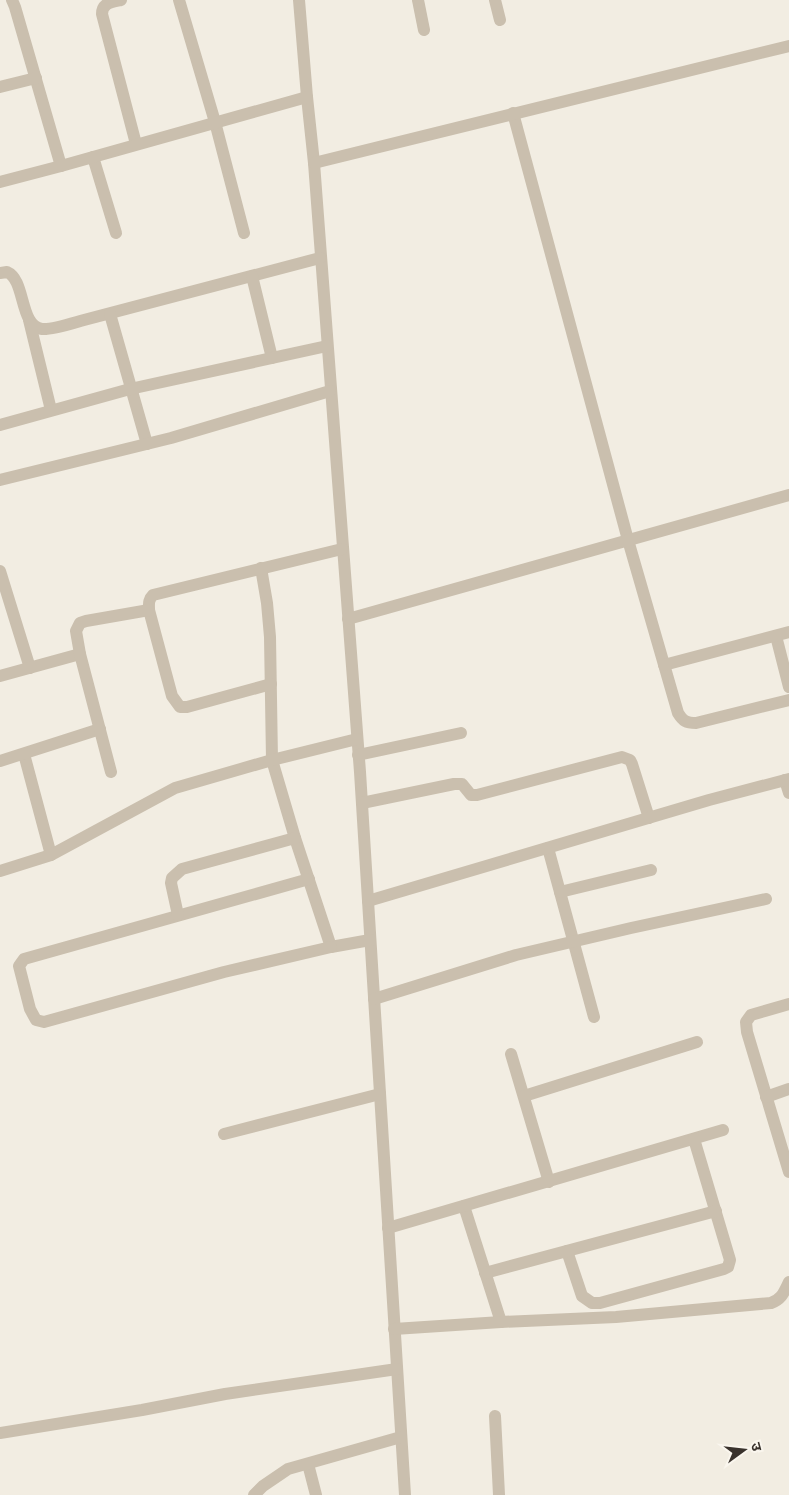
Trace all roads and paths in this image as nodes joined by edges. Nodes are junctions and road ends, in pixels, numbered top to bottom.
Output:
1 (12, 0) edge
2 (121, 0) edge
3 (179, 0) edge
4 (299, 0) edge
5 (418, 0) edge
6 (495, 0) edge
7 (500, 20) dead end
8 (424, 30) dead end
9 (789, 46) edge
10 (36, 78) junction
11 (0, 87) edge
12 (307, 97) junction
13 (513, 113) junction
14 (215, 122) junction
15 (136, 144) junction
16 (93, 157) junction
17 (314, 163) junction
18 (61, 166) junction
19 (0, 182) edge
20 (116, 233) dead end
21 (244, 234) dead end
22 (320, 258) junction
23 (0, 273) edge
24 (252, 276) junction
25 (110, 314) junction
26 (30, 320) junction
27 (327, 346) junction
28 (272, 358) junction
29 (130, 388) junction
30 (330, 391) junction
31 (51, 410) junction
32 (0, 425) edge
33 (147, 444) junction
34 (0, 480) edge
35 (789, 495) edge
36 (628, 540) junction
37 (342, 549) junction
38 (261, 568) junction
39 (0, 571) edge
40 (149, 610) junction
41 (348, 619) junction
42 (789, 632) edge
43 (776, 636) junction
44 (80, 654) junction
45 (664, 665) junction
46 (30, 668) junction
47 (0, 676) edge
48 (270, 684) junction
49 (789, 687) edge
50 (789, 700) edge
51 (100, 729) junction
52 (461, 733) dead end
53 (357, 739) junction
54 (24, 754) junction
55 (358, 755) junction
56 (272, 760) junction
57 (0, 761) edge
58 (111, 772) dead end
59 (787, 779) edge
60 (789, 793) edge
61 (362, 803) junction
62 (649, 818) junction
63 (295, 838) junction
64 (548, 848) junction
65 (51, 855) junction
66 (651, 870) dead end
67 (0, 871) edge
68 (309, 880) junction
69 (560, 892) junction
70 (766, 899) dead end
71 (368, 901) junction
72 (178, 915) junction
73 (370, 940) junction
74 (572, 942) junction
75 (331, 947) junction
76 (374, 999) junction
77 (789, 1004) edge
78 (594, 1017) dead end
79 (697, 1042) dead end
80 (511, 1054) dead end
81 (789, 1090) edge
82 (380, 1094) junction
83 (524, 1096) junction
84 (766, 1097) junction
85 (724, 1130) dead end
86 (224, 1134) dead end
87 (694, 1139) junction
88 (789, 1170) edge
89 (549, 1182) junction
90 (464, 1206) junction
91 (716, 1211) junction
92 (388, 1228) junction
93 (567, 1251) junction
94 (485, 1273) junction
95 (789, 1282) edge
96 (501, 1322) junction
97 (394, 1329) junction
98 (397, 1369) junction
99 (495, 1416) dead end
100 (0, 1434) edge
101 (401, 1438) junction
102 (308, 1464) junction
103 (254, 1495) edge
104 (316, 1495) edge
105 (405, 1495) edge
106 (499, 1495) edge

1 - 10 street
2 - 15 street
3 - 14 street
4 - 12 street
5 - 8 street
6 - 7 street
9 - 13 street
10 - 11 street
10 - 18 street
12 - 14 street
12 - 17 street
13 - 17 street
13 - 36 street
14 - 15 street
14 - 21 street
15 - 16 street
16 - 18 street
16 - 20 street
17 - 22 street
18 - 19 street
22 - 24 street
22 - 27 street
23 - 26 street
24 - 25 street
24 - 28 street
25 - 26 street
25 - 29 street
26 - 31 street
27 - 28 street
27 - 30 street
28 - 29 street
29 - 31 street
29 - 33 street
30 - 33 street
30 - 37 street
31 - 32 street
33 - 34 street
35 - 36 street
36 - 41 street
36 - 45 street
37 - 38 street
37 - 41 street
38 - 40 street
38 - 48 street
39 - 46 street
40 - 44 street
40 - 48 street
41 - 53 street
42 - 43 street
43 - 45 street
43 - 49 street
44 - 46 street
44 - 51 street
45 - 50 street
46 - 47 street
48 - 56 street
51 - 54 street
51 - 58 street
52 - 55 street
53 - 55 street
53 - 56 street
54 - 57 street
54 - 65 street
55 - 61 street
56 - 63 street
56 - 65 street
59 - 60 street
59 - 62 street
61 - 62 street
61 - 71 street
62 - 64 street
63 - 68 street
63 - 72 street
64 - 69 street
64 - 71 street
65 - 67 street
66 - 69 street
68 - 72 street
68 - 75 street
69 - 74 street
70 - 74 street
71 - 73 street
72 - 75 street
73 - 75 street
73 - 76 street
74 - 76 street
74 - 78 street
76 - 82 street
77 - 84 street
79 - 83 street
80 - 83 street
81 - 84 street
82 - 86 street
82 - 92 street
83 - 89 street
84 - 88 street
85 - 87 street
87 - 89 street
87 - 91 street
89 - 90 street
90 - 92 street
90 - 94 street
91 - 93 street
91 - 93 street
92 - 97 street
93 - 94 street
94 - 96 street
95 - 96 street
96 - 97 street
97 - 98 street
98 - 100 street
98 - 101 street
99 - 106 street
101 - 102 street
101 - 105 street
102 - 103 street
102 - 104 street

